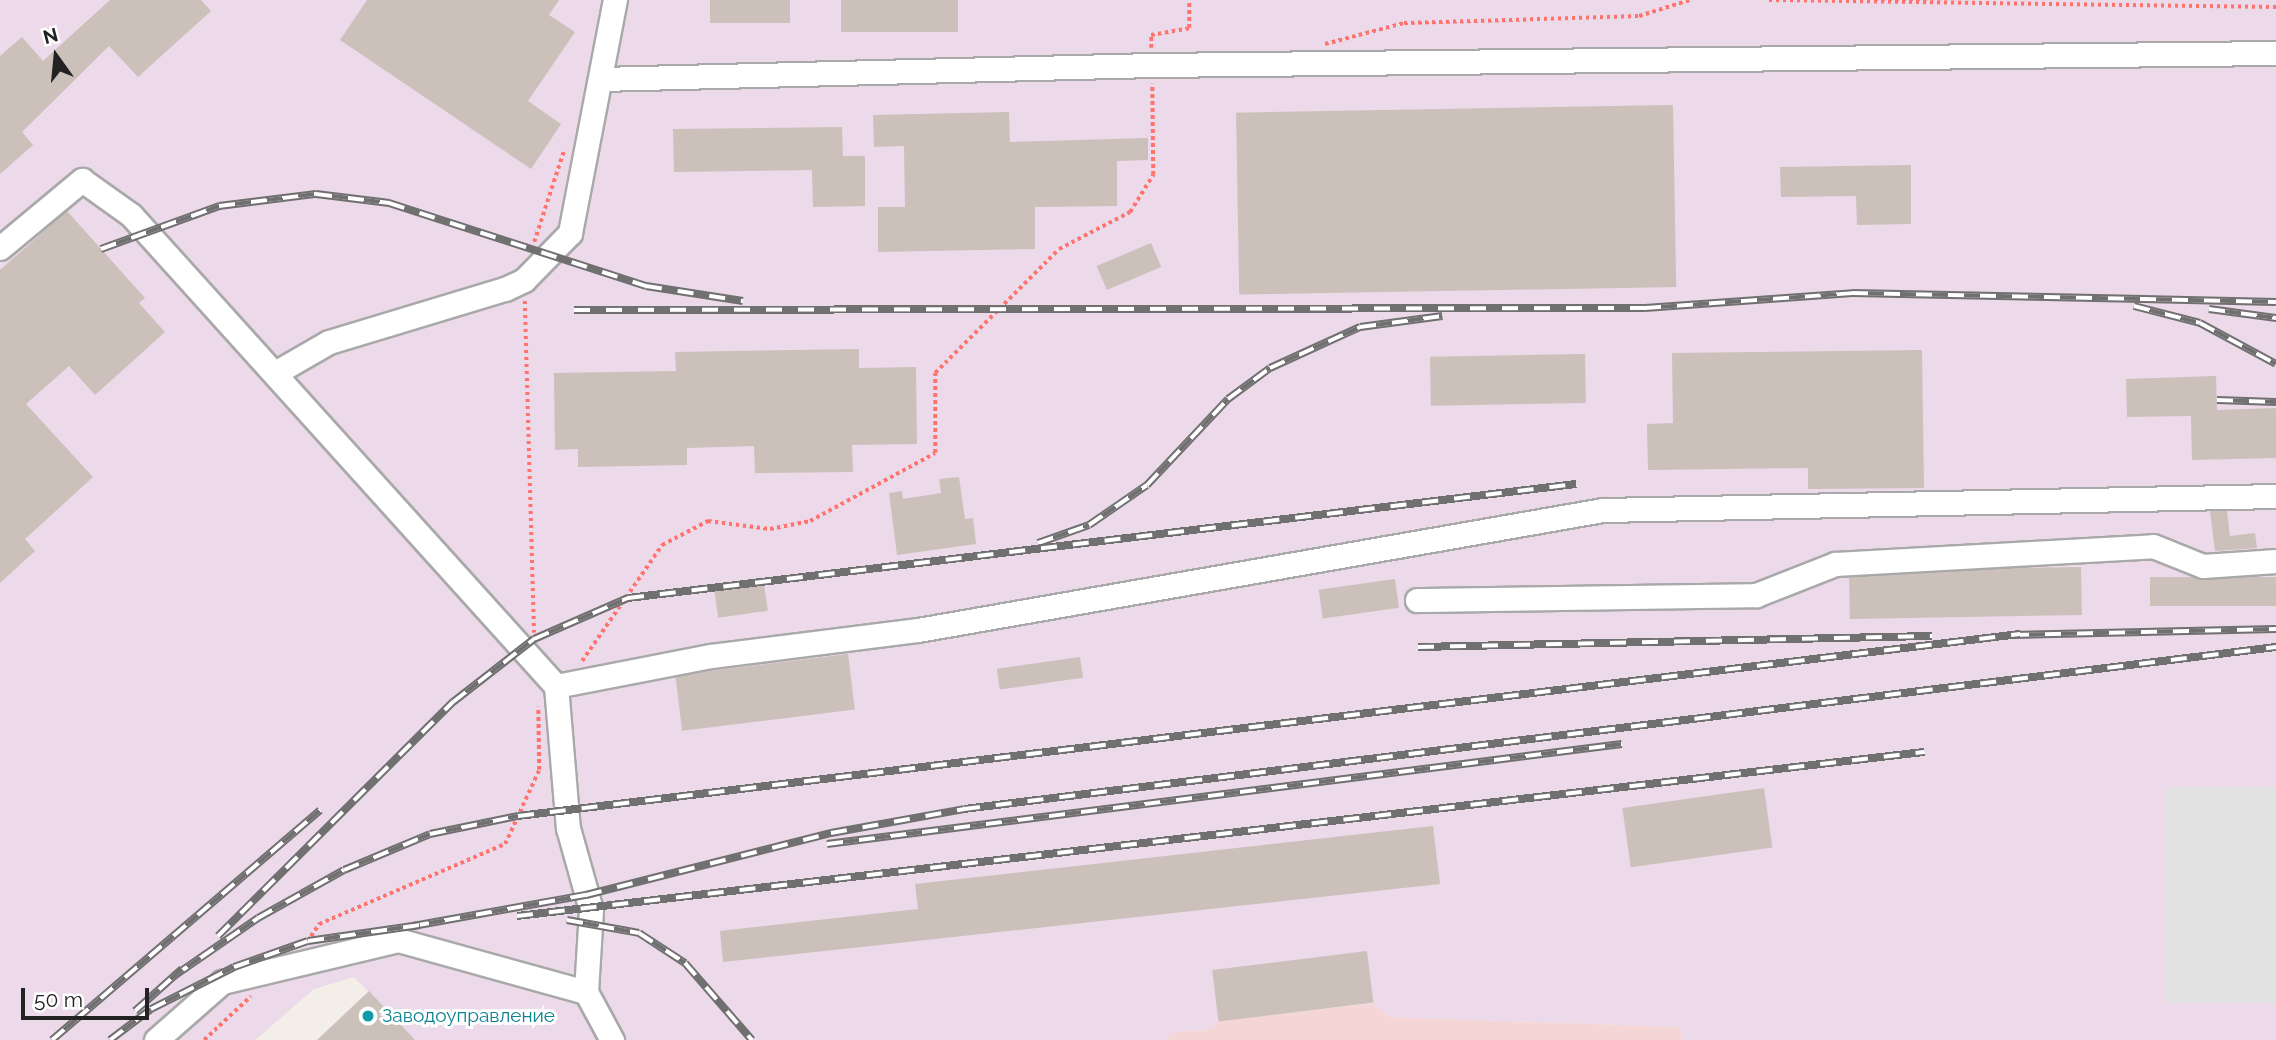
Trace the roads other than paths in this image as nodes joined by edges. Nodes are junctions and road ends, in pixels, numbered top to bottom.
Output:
1 (615, 0) edge
2 (2276, 53) edge
3 (600, 79) junction
4 (0, 248) edge
5 (275, 373) junction
6 (2276, 496) edge
7 (2276, 561) edge
8 (1417, 600) dead end
9 (546, 691) junction
10 (586, 992) junction
11 (156, 1040) edge
12 (612, 1040) edge

1 - 3 street
2 - 3 street
3 - 5 street
4 - 5 street
5 - 9 street
6 - 9 street
7 - 8 street
9 - 10 street
10 - 11 street
10 - 12 street

